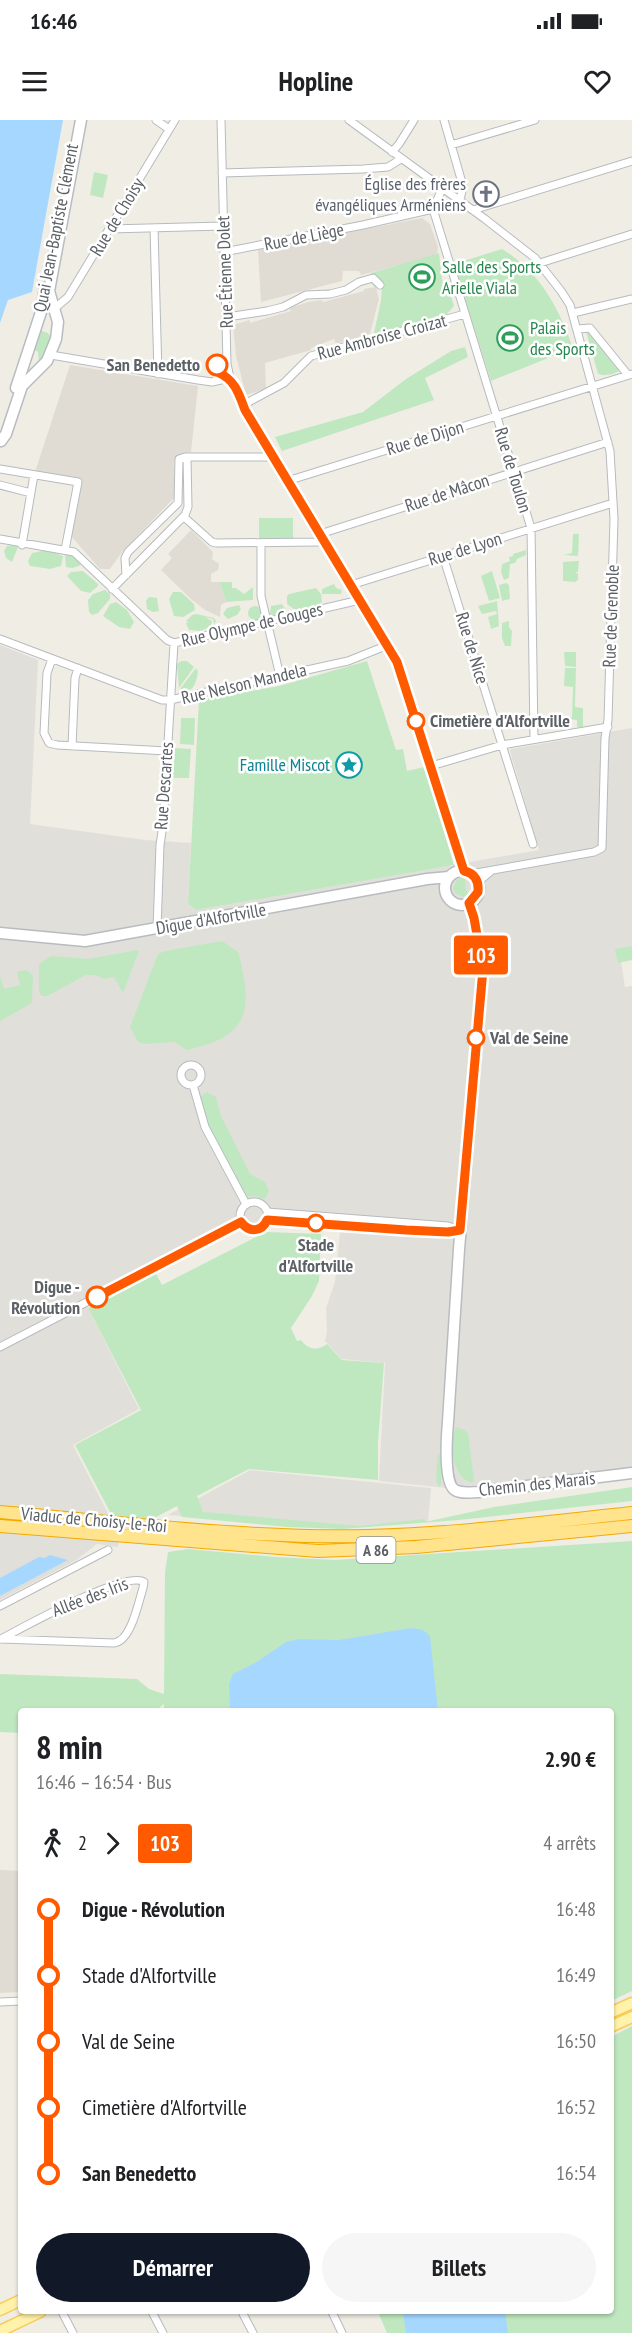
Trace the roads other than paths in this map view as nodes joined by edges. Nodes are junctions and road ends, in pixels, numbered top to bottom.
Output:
1 (79, 120) edge
2 (156, 120) edge
3 (175, 120) edge
4 (221, 120) edge
5 (349, 120) edge
6 (414, 120) edge
7 (444, 120) edge
8 (535, 120) edge
9 (169, 129) junction
10 (451, 145) junction
11 (392, 152) junction
12 (401, 159) junction
13 (632, 161) edge
14 (222, 172) junction
15 (441, 189) junction
16 (460, 200) junction
17 (433, 209) junction
18 (473, 210) junction
19 (224, 226) junction
20 (154, 228) junction
21 (110, 229) junction
22 (632, 234) edge
23 (224, 252) junction
24 (540, 263) junction
25 (380, 285) dead end
26 (632, 299) edge
27 (54, 309) junction
28 (573, 313) junction
29 (465, 314) junction
30 (226, 317) junction
31 (578, 329) junction
32 (34, 331) junction
33 (56, 339) junction
34 (47, 360) junction
35 (158, 374) junction
36 (630, 374) edge
37 (230, 378) junction
38 (594, 386) junction
39 (243, 405) junction
40 (497, 416) junction
41 (0, 442) edge
42 (608, 442) junction
43 (187, 457) junction
44 (274, 457) junction
45 (0, 469) edge
46 (514, 472) junction
47 (34, 475) junction
48 (287, 481) junction
49 (0, 485) edge
50 (31, 493) junction
51 (613, 502) junction
52 (184, 517) junction
53 (531, 528) junction
54 (321, 537) junction
55 (0, 539) edge
56 (261, 543) junction
57 (22, 544) junction
58 (65, 550) junction
59 (443, 555) junction
60 (126, 575) junction
61 (351, 585) junction
62 (112, 589) junction
63 (360, 600) junction
64 (267, 622) junction
65 (0, 639) edge
66 (174, 643) junction
67 (388, 645) junction
68 (52, 659) junction
69 (78, 668) junction
70 (280, 676) junction
71 (170, 700) junction
72 (608, 727) junction
73 (534, 739) junction
74 (502, 745) junction
75 (72, 746) junction
76 (167, 751) junction
77 (431, 766) junction
78 (533, 844) dead end
79 (491, 871) junction
80 (471, 876) junction
81 (449, 877) junction
82 (422, 882) junction
83 (446, 893) junction
84 (469, 903) junction
85 (157, 929) junction
86 (0, 933) edge
87 (193, 1085) dead end
88 (246, 1204) junction
89 (267, 1216) junction
90 (241, 1222) junction
91 (460, 1230) junction
92 (0, 1347) edge
93 (632, 1473) edge
94 (632, 1506) edge
95 (0, 1512) edge
96 (632, 1513) edge
97 (588, 1518) junction
98 (0, 1526) edge
99 (632, 1527) edge
100 (590, 1531) junction
101 (632, 1534) edge
102 (108, 1550) dead end
103 (0, 1606) edge
104 (1, 1639) edge
105 (18, 2001) edge
106 (0, 2002) edge
107 (632, 2002) edge
108 (614, 2011) edge
109 (632, 2017) edge
110 (614, 2025) edge
111 (18, 2301) edge
112 (0, 2310) edge
113 (36, 2314) edge
114 (63, 2314) edge
115 (153, 2314) edge
116 (243, 2314) edge
117 (333, 2314) edge
118 (2, 2331) edge
119 (73, 2333) edge
120 (163, 2333) edge
121 (253, 2333) edge
122 (342, 2333) edge

1 - 27 street, Quai Jean-Baptiste Clément
1 - 32 street, Quai Jean-Baptiste Clément
2 - 9 street
3 - 9 street, Rue de Choisy
4 - 14 street, Rue Étienne Dolet
5 - 11 street, Rue de Grenoble
6 - 11 street
7 - 10 street
8 - 10 street
9 - 21 street, Rue de Choisy
10 - 16 street
11 - 12 street, Rue de Grenoble
12 - 14 street
12 - 15 street, Rue de Grenoble
13 - 18 street
14 - 19 street, Rue Étienne Dolet
15 - 16 street, Rue de Grenoble
15 - 17 street
16 - 18 street, Rue de Grenoble
17 - 23 street, Rue de Liège
17 - 29 street, Rue de Toulon
18 - 24 street, Rue de Grenoble
19 - 20 street
19 - 23 street, Rue Étienne Dolet
20 - 21 street
20 - 35 street
21 - 27 street, Rue de Choisy
22 - 24 street
23 - 30 street, Rue Étienne Dolet
24 - 28 street, Rue de Grenoble
25 - 30 street
26 - 28 street
27 - 33 street, Quai Jean-Baptiste Clément
28 - 31 street, Rue de Grenoble
29 - 39 street, Rue Ambroise Croizat
29 - 40 street, Rue de Toulon
30 - 37 street, Rue Étienne Dolet
31 - 36 street
31 - 38 street, Rue de Grenoble
32 - 33 street
32 - 34 street
32 - 41 street
33 - 34 street, Quai Jean-Baptiste Clément
34 - 35 street
34 - 41 street
35 - 37 street
36 - 38 street, Rue de Dijon
37 - 39 street, Rue Étienne Dolet
38 - 40 street, Rue de Dijon
38 - 42 street, Rue de Grenoble
39 - 44 street, Rue Étienne Dolet
40 - 46 street, Rue de Toulon
40 - 48 street, Rue de Dijon
42 - 46 street, Rue de Mâcon
42 - 51 street, Rue de Grenoble
43 - 44 street
43 - 52 street
43 - 60 street
44 - 48 street, Rue Étienne Dolet
45 - 47 street
46 - 53 street, Rue de Toulon
46 - 54 street, Rue de Mâcon
47 - 50 street
47 - 58 street
48 - 54 street, Rue Étienne Dolet
49 - 50 street
50 - 57 street
51 - 53 street, Rue de Lyon
51 - 72 street, Rue de Grenoble
52 - 56 street, Rue de Mâcon
52 - 60 street
53 - 59 street, Rue de Lyon
53 - 73 street, Rue de Toulon
54 - 56 street, Rue de Mâcon
54 - 61 street, Rue Étienne Dolet
55 - 57 street, Rue Olympe de Gouges
56 - 64 street
57 - 58 street, Rue Olympe de Gouges
58 - 62 street, Rue Olympe de Gouges
59 - 61 street, Rue de Lyon
59 - 74 street, Rue de Nice
60 - 62 street
61 - 63 street, Rue Étienne Dolet
62 - 66 street, Rue Olympe de Gouges
63 - 64 street, Rue Olympe de Gouges
63 - 67 street, Rue Étienne Dolet
64 - 66 street, Rue Olympe de Gouges
64 - 70 street
65 - 68 street, Rue Nelson Mandela
66 - 71 street, Rue Descartes
67 - 70 street, Rue Nelson Mandela
67 - 77 street, Rue Étienne Dolet
68 - 69 street, Rue Nelson Mandela
68 - 75 street
69 - 71 street, Rue Nelson Mandela
69 - 75 street
70 - 71 street, Rue Nelson Mandela
71 - 76 street, Rue Descartes
72 - 73 street
72 - 79 street, Rue de Grenoble
73 - 74 street
74 - 77 street
74 - 78 street, Rue de Nice
75 - 76 street
76 - 85 street, Rue Descartes
77 - 80 street, Rue Étienne Dolet
79 - 80 street
79 - 80 street
80 - 81 street
80 - 84 street
81 - 82 street, Digue d'Alfortville
81 - 83 street
82 - 83 street
82 - 85 street, Digue d'Alfortville
83 - 84 street
84 - 91 street
85 - 86 street, Digue d'Alfortville
87 - 88 street
88 - 89 street
88 - 90 street
89 - 90 street
89 - 91 street
90 - 92 street
91 - 93 street, Chemin des Marais
94 - 97 highway
95 - 97 highway, Viaduc de Choisy-le-Roi / A 86
96 - 97 highway, A 86
98 - 100 highway, Viaduc de Choisy-le-Roi / A 86
99 - 100 highway, A 86
100 - 101 highway
102 - 103 street
104 - 104 street, Allée des Iris
105 - 106 street
107 - 108 main road
109 - 110 main road
111 - 112 main road
113 - 118 main road
114 - 119 street
115 - 120 street
116 - 121 street
117 - 122 street

